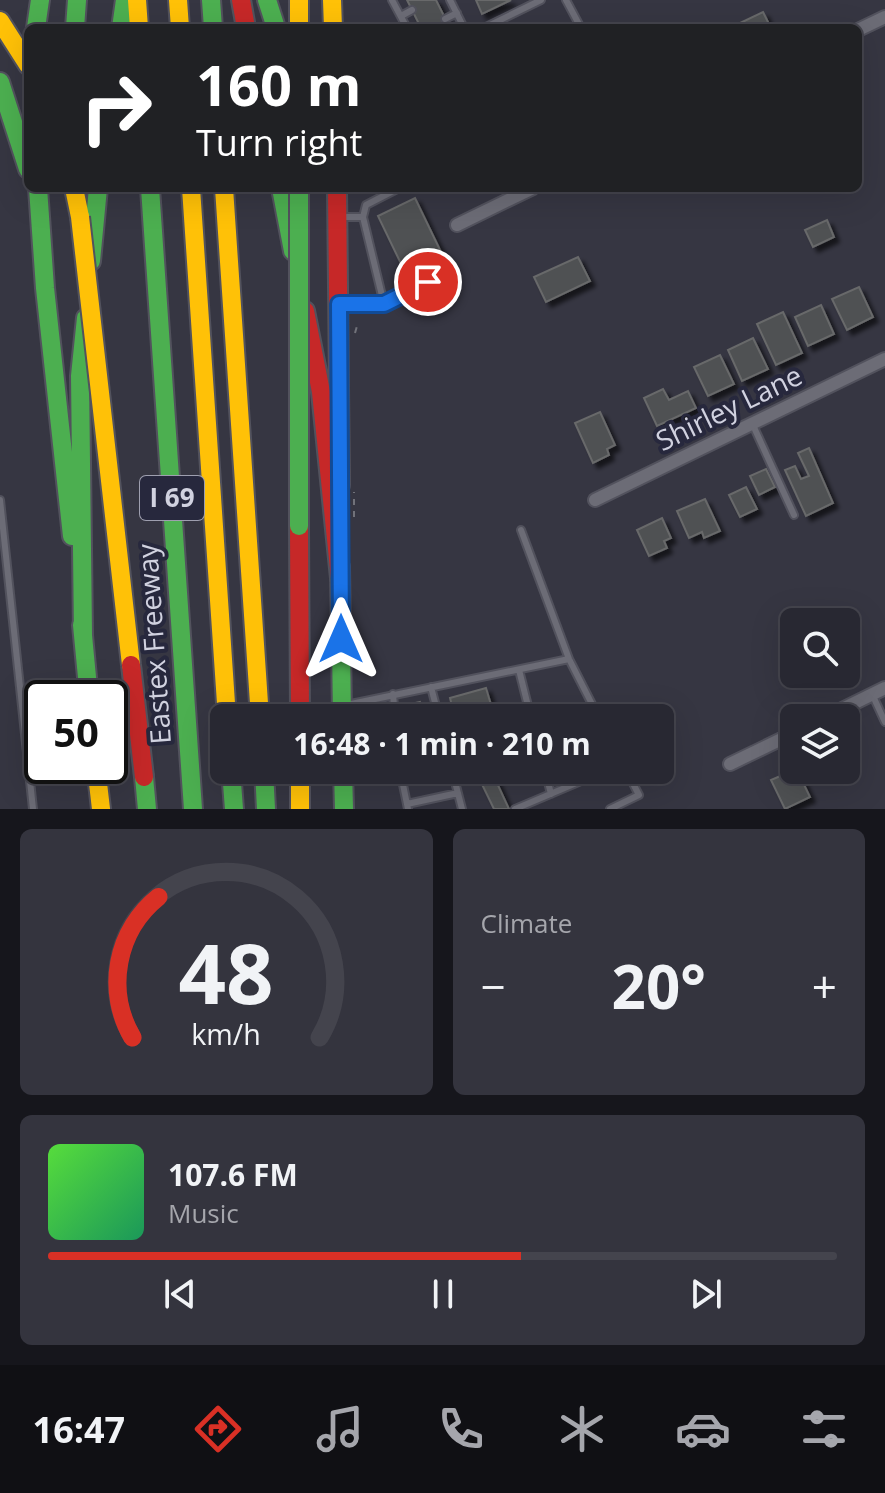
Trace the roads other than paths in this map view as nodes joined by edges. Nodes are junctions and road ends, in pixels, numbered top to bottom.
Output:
1 (40, 0) edge
2 (77, 0) edge
3 (125, 0) edge
4 (137, 0) edge
5 (178, 0) edge
6 (211, 0) edge
7 (241, 0) edge
8 (267, 0) edge
9 (299, 0) edge
10 (332, 0) edge
11 (392, 0) edge
12 (450, 0) edge
13 (566, 0) edge
14 (535, 1) edge
15 (412, 10) dead end
16 (457, 13) junction
17 (401, 16) junction
18 (885, 17) edge
19 (445, 19) dead end
20 (0, 21) edge
21 (37, 24) edge
22 (75, 24) edge
23 (122, 24) edge
24 (139, 24) edge
25 (180, 24) edge
26 (213, 24) edge
27 (245, 24) edge
28 (275, 24) edge
29 (299, 24) edge
30 (336, 24) edge
31 (405, 24) edge
32 (462, 24) edge
33 (492, 24) edge
34 (579, 24) edge
35 (862, 28) edge
36 (24, 59) edge
37 (0, 82) edge
38 (24, 157) edge
39 (37, 192) edge
40 (77, 192) edge
41 (98, 192) edge
42 (150, 192) edge
43 (191, 192) edge
44 (224, 192) edge
45 (282, 192) edge
46 (299, 192) edge
47 (337, 192) edge
48 (391, 192) edge
49 (525, 192) edge
50 (337, 217) junction
51 (363, 217) junction
52 (457, 225) dead end
53 (450, 271) dead end
54 (339, 304) junction
55 (384, 304) junction
56 (885, 359) edge
57 (752, 423) junction
58 (0, 500) edge
59 (595, 500) dead end
60 (794, 515) dead end
61 (521, 530) dead end
62 (340, 578) junction
63 (83, 635) junction
64 (569, 659) junction
65 (519, 670) junction
66 (87, 680) edge
67 (431, 687) junction
68 (885, 688) edge
69 (393, 694) junction
70 (872, 694) junction
71 (226, 704) edge
72 (259, 704) edge
73 (300, 704) edge
74 (341, 704) edge
75 (364, 704) edge
76 (394, 704) edge
77 (435, 704) edge
78 (528, 704) edge
79 (592, 704) edge
80 (852, 704) edge
81 (885, 722) edge
82 (780, 740) edge
83 (730, 764) dead end
84 (98, 784) edge
85 (232, 784) edge
86 (265, 784) edge
87 (300, 784) edge
88 (343, 784) edge
89 (403, 784) edge
90 (456, 784) edge
91 (548, 784) edge
92 (574, 784) edge
93 (633, 784) edge
94 (458, 793) junction
95 (551, 794) junction
96 (408, 806) edge
97 (33, 809) edge
98 (101, 809) edge
99 (147, 809) edge
100 (193, 809) edge
101 (234, 809) edge
102 (266, 809) edge
103 (300, 809) edge
104 (344, 809) edge
105 (462, 809) edge
106 (515, 809) edge
107 (610, 809) edge

1 - 21 main road
2 - 22 main road
3 - 23 main road
4 - 24 main road
5 - 25 main road
6 - 26 main road
7 - 27 main road
8 - 28 main road
9 - 29 main road
10 - 30 main road
11 - 17 lane
12 - 16 lane
13 - 34 lane
14 - 33 lane
15 - 17 lane
16 - 19 lane
16 - 32 lane
17 - 31 lane
18 - 35 street
20 - 36 main road
37 - 38 main road
39 - 63 main road
40 - 99 main road, bridge
41 - 63 main road
42 - 100 main road, Eastex Freeway / I 69
43 - 71 main road
44 - 72 main road, I 69
45 - 62 main road
46 - 73 main road, bridge
47 - 50 main road
48 - 51 lane
49 - 52 street
50 - 51 lane
50 - 54 main road
51 - 55 lane
53 - 55 lane
54 - 55 lane
54 - 62 main road
56 - 57 street, Shirley Lane
57 - 59 street, Shirley Lane
57 - 60 lane
58 - 97 lane
61 - 64 lane
62 - 74 main road
63 - 66 main road
64 - 65 lane
64 - 79 lane
65 - 67 lane
65 - 78 lane
67 - 69 lane
67 - 77 lane
68 - 70 street
69 - 75 lane
69 - 76 lane
70 - 80 street
70 - 81 lane
82 - 83 street
84 - 98 main road
85 - 101 main road
86 - 102 main road
87 - 103 main road
88 - 104 main road
89 - 96 lane
90 - 94 lane
91 - 95 lane
92 - 95 lane
93 - 107 lane
94 - 96 lane
94 - 105 lane
95 - 106 lane

